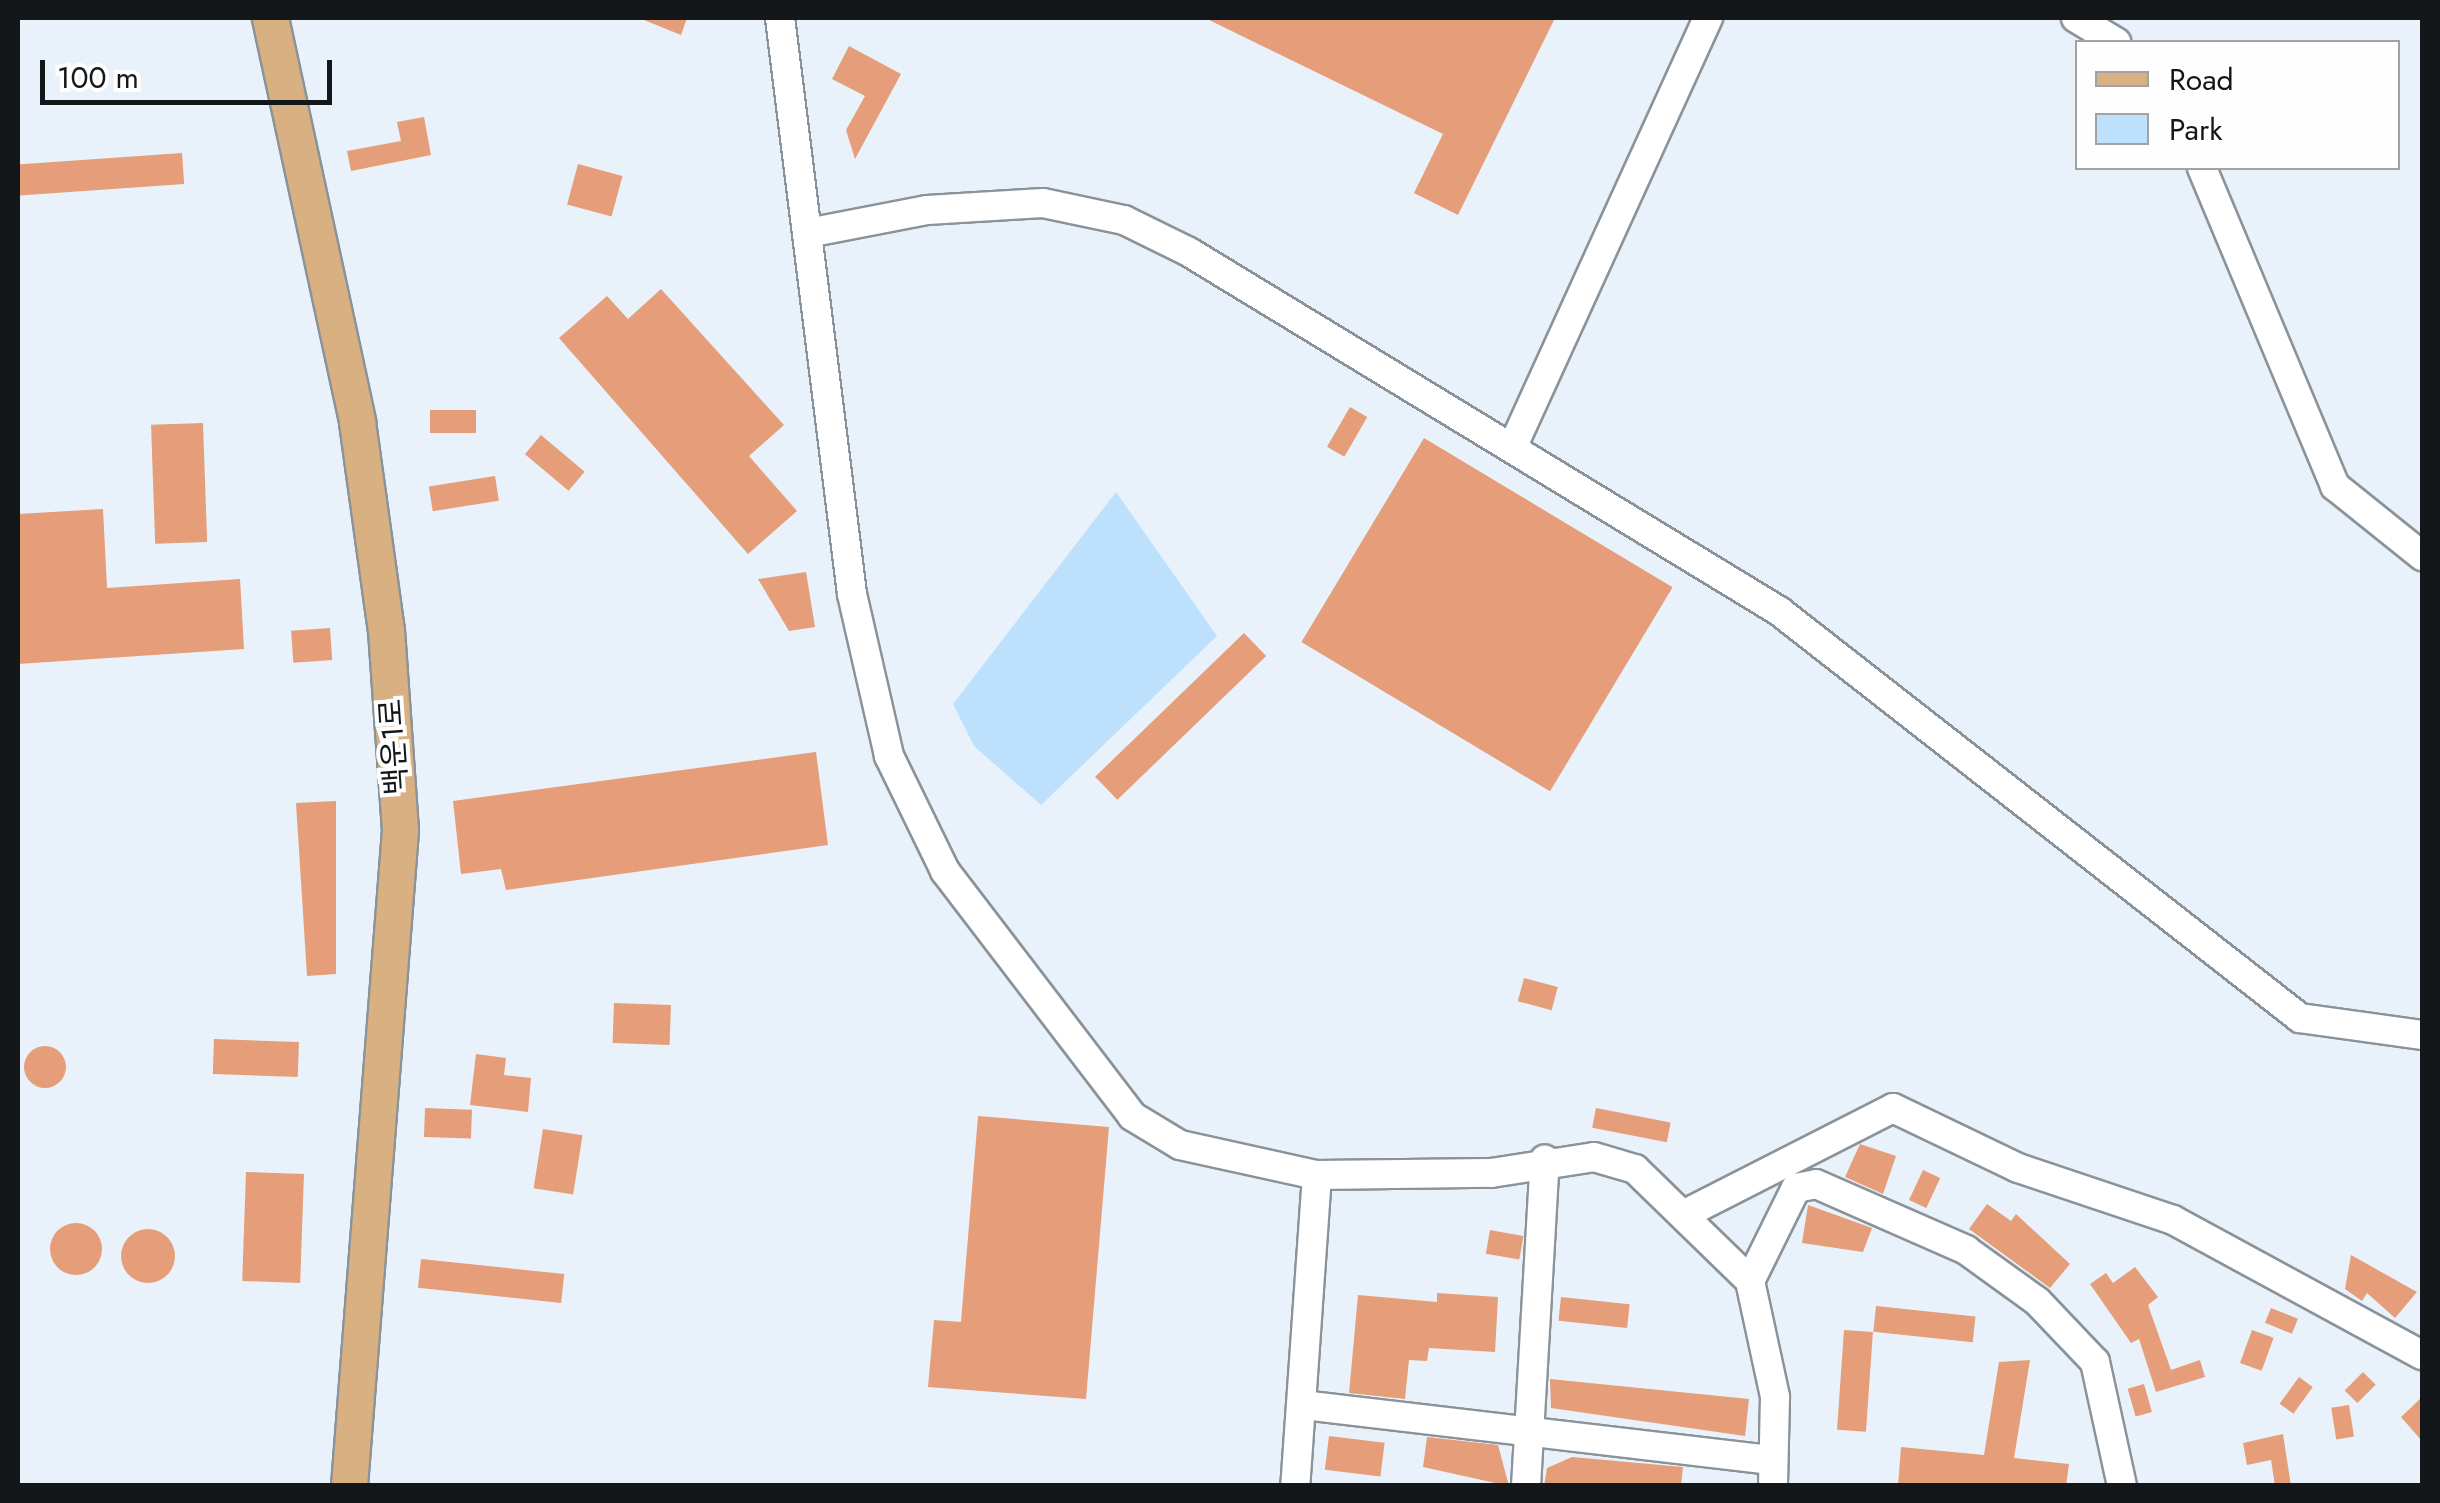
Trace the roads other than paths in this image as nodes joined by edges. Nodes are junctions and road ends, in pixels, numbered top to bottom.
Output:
1 (270, 18) edge
2 (780, 18) edge
3 (1708, 18) edge
4 (2076, 18) edge
5 (2113, 40) edge
6 (2203, 170) edge
7 (808, 232) junction
8 (1512, 448) junction
9 (2422, 556) edge
10 (2422, 1035) edge
11 (1546, 1160) junction
12 (1317, 1174) junction
13 (1688, 1213) junction
14 (1750, 1281) junction
15 (2422, 1355) edge
16 (1303, 1405) junction
17 (1528, 1430) junction
18 (1773, 1473) edge
19 (349, 1486) edge
20 (1294, 1486) edge
21 (1526, 1486) edge
22 (2122, 1486) edge

1 - 19 main road, 백운1로
2 - 7 street
3 - 8 street
4 - 5 street
6 - 9 street
7 - 8 street
7 - 12 street
8 - 10 street
11 - 12 street
11 - 13 street
11 - 17 street
12 - 16 street
13 - 14 street
13 - 15 street
14 - 18 street
14 - 22 street
16 - 17 street
16 - 20 street
17 - 18 street
17 - 21 street

